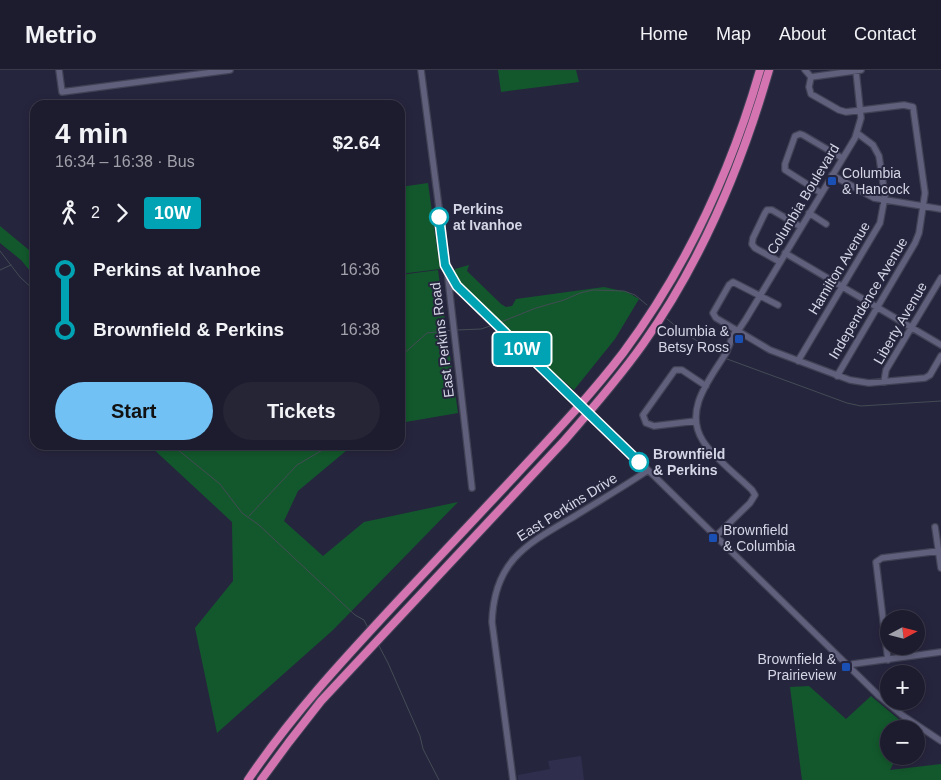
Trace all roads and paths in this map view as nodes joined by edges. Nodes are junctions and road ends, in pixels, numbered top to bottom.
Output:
1 (59, 70) edge
2 (230, 70) edge
3 (421, 70) edge
4 (759, 70) edge
5 (771, 70) edge
6 (805, 70) edge
7 (856, 70) edge
8 (860, 70) edge
9 (811, 77) junction
10 (861, 111) junction
11 (857, 133) junction
12 (842, 158) junction
13 (832, 175) junction
14 (821, 192) junction
15 (884, 200) junction
16 (924, 207) junction
17 (941, 209) edge
18 (809, 213) junction
19 (826, 224) dead end
20 (801, 227) junction
21 (786, 253) junction
22 (780, 262) junction
23 (446, 269) junction
24 (941, 278) edge
25 (842, 287) junction
26 (759, 296) junction
27 (778, 305) dead end
28 (876, 307) junction
29 (911, 328) junction
30 (738, 331) junction
31 (941, 345) edge
32 (941, 356) edge
33 (798, 361) junction
34 (837, 376) junction
35 (884, 382) junction
36 (706, 386) junction
37 (696, 421) junction
38 (648, 471) junction
39 (472, 488) dead end
40 (936, 527) dead end
41 (715, 537) junction
42 (939, 551) junction
43 (941, 568) edge
44 (941, 652) edge
45 (888, 660) junction
46 (849, 667) junction
47 (941, 741) edge
48 (248, 780) edge
49 (262, 780) edge
50 (513, 780) edge

1 - 2 street
3 - 23 street, East Perkins Road
4 - 48 highway
5 - 49 highway
6 - 9 street
7 - 8 street
7 - 9 street
7 - 10 street, Columbia Boulevard
9 - 10 street
10 - 11 street, Columbia Boulevard
10 - 16 street, Independence Avenue
11 - 12 street, Columbia Boulevard
11 - 15 street, Hamilton Avenue
12 - 13 street, Columbia Boulevard
12 - 14 street
13 - 14 street, Columbia Boulevard
13 - 15 street
14 - 18 street, Columbia Boulevard
15 - 16 street
15 - 25 street, Hamilton Avenue
16 - 17 street
16 - 28 street, Independence Avenue
18 - 19 street
18 - 20 street, Columbia Boulevard
20 - 21 street, Columbia Boulevard
20 - 22 street
21 - 22 street, Columbia Boulevard
21 - 25 street
22 - 26 street, Columbia Boulevard
23 - 38 street, bridge
23 - 39 street, East Perkins Road
24 - 29 street, Liberty Avenue
25 - 28 street
25 - 33 street, Hamilton Avenue
26 - 27 street
26 - 30 street, Columbia Boulevard
26 - 30 street
28 - 29 street
28 - 34 street, Independence Avenue
29 - 31 street
29 - 35 street, Liberty Avenue
30 - 33 street
30 - 36 street, Columbia Boulevard
32 - 35 street
33 - 34 street
34 - 35 street
36 - 37 street, Columbia Boulevard
36 - 37 street
37 - 41 street
38 - 41 street
38 - 50 street, East Perkins Drive
40 - 42 street
41 - 46 street
42 - 43 street
42 - 45 street
44 - 45 street
45 - 46 street
46 - 47 street

